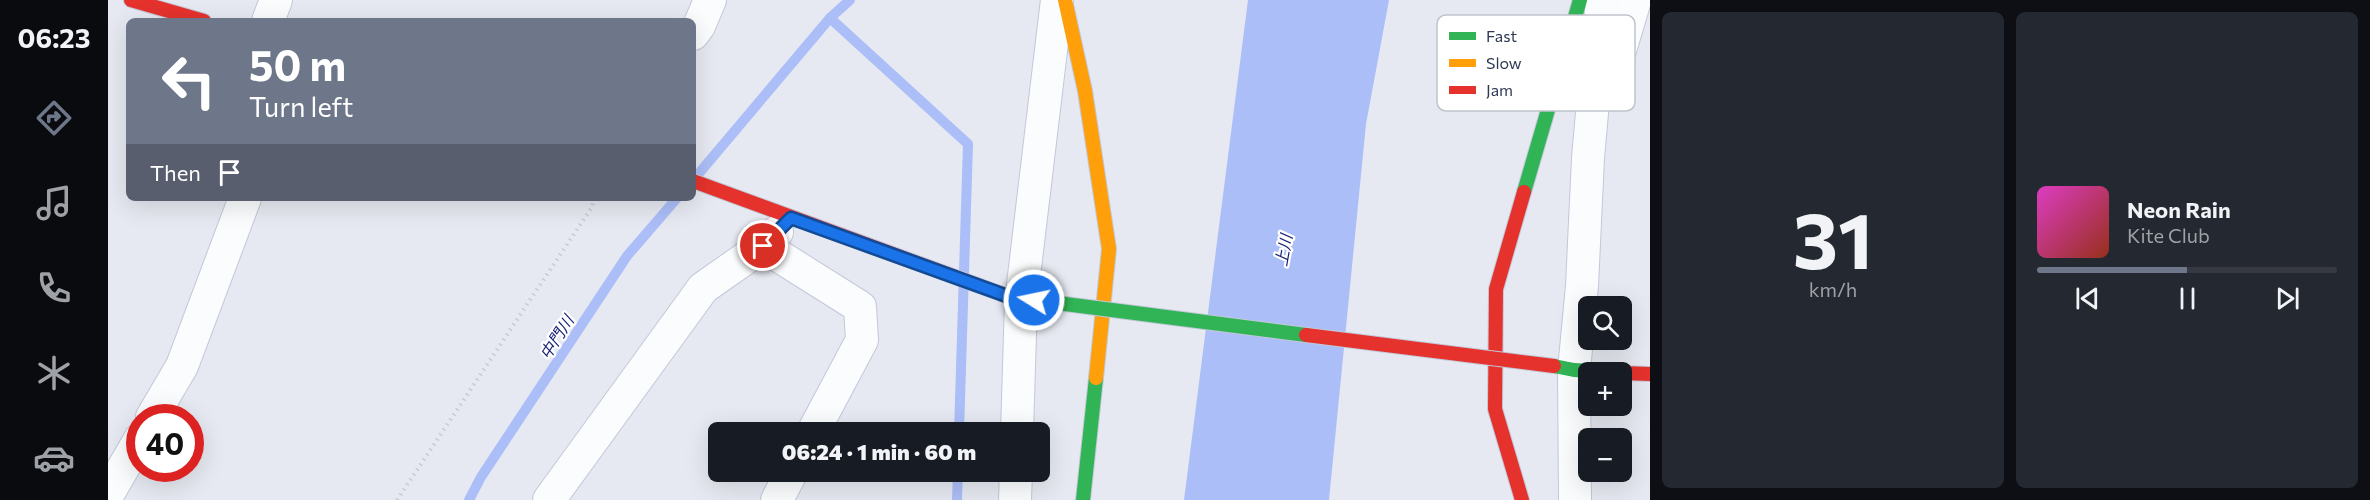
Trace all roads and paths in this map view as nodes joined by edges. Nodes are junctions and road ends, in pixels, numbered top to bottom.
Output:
1 (131, 0) edge
2 (276, 0) edge
3 (710, 0) edge
4 (1057, 0) edge
5 (1065, 0) edge
6 (1580, 0) edge
7 (1602, 0) edge
8 (1635, 0) edge
9 (1576, 15) edge
10 (1601, 15) edge
11 (1631, 15) edge
12 (194, 18) edge
13 (269, 18) edge
14 (696, 30) edge
15 (1548, 111) edge
16 (1592, 111) edge
17 (1602, 111) edge
18 (1588, 159) junction
19 (696, 182) edge
20 (244, 201) edge
21 (593, 201) edge
22 (782, 215) junction
23 (763, 246) junction
24 (1027, 301) junction
25 (1564, 368) junction
26 (1578, 369) edge
27 (1632, 373) edge
28 (1650, 374) edge
29 (160, 404) edge
30 (818, 422) edge
31 (1018, 422) edge
32 (126, 463) edge
33 (786, 482) edge
34 (1016, 482) edge
35 (108, 494) edge
36 (397, 500) edge
37 (549, 500) edge
38 (777, 500) edge
39 (1015, 500) edge
40 (1083, 500) edge
41 (1522, 500) edge
42 (1575, 500) edge

1 - 12 street
2 - 13 street
3 - 14 street
4 - 24 street
5 - 40 street
6 - 9 street
7 - 10 street
8 - 11 street
15 - 41 street
16 - 18 street
17 - 18 street
18 - 25 street
19 - 22 street
20 - 29 street
21 - 36 path
22 - 23 street
22 - 24 street
23 - 30 street
23 - 37 street
24 - 25 street, bridge
24 - 31 street
25 - 26 street
25 - 42 street
27 - 28 street
32 - 35 street
33 - 38 street
34 - 39 street

